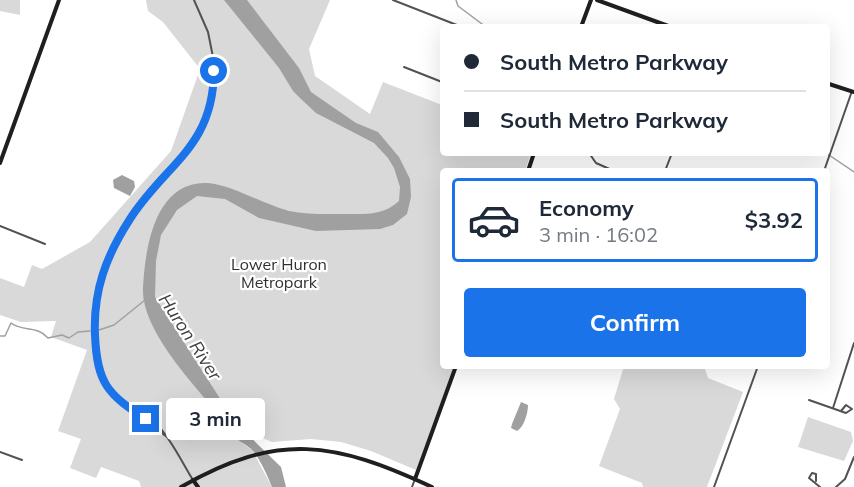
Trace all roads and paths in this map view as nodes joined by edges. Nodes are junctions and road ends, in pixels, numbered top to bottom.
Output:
1 (58, 0) edge
2 (194, 0) edge
3 (393, 0) edge
4 (591, 0) edge
5 (597, 0) edge
6 (454, 24) edge
7 (582, 24) edge
8 (663, 24) edge
9 (404, 67) dead end
10 (440, 81) edge
11 (830, 84) edge
12 (853, 92) edge
13 (830, 155) edge
14 (592, 156) edge
15 (0, 163) edge
16 (607, 168) edge
17 (0, 226) edge
18 (45, 244) dead end
19 (854, 343) edge
20 (853, 351) edge
21 (455, 369) edge
22 (757, 369) edge
23 (809, 400) dead end
24 (833, 408) junction
25 (841, 411) dead end
26 (0, 452) edge
27 (854, 458) edge
28 (22, 460) dead end
29 (415, 479) junction
30 (194, 480) junction
31 (816, 482) dead end
32 (181, 487) edge
33 (198, 487) edge
34 (412, 487) edge
35 (432, 487) edge
36 (714, 487) edge
37 (820, 487) edge
38 (836, 487) edge

1 - 15 street
2 - 30 street
3 - 6 street
4 - 7 street
5 - 8 street
9 - 10 street
11 - 12 street
12 - 13 street
14 - 16 street
17 - 18 street
19 - 20 street
20 - 24 street
21 - 29 street
22 - 36 street
23 - 24 street
24 - 25 street
26 - 28 street
27 - 38 street
29 - 30 street
29 - 34 street
29 - 35 street
30 - 32 street
30 - 33 street
31 - 37 street

